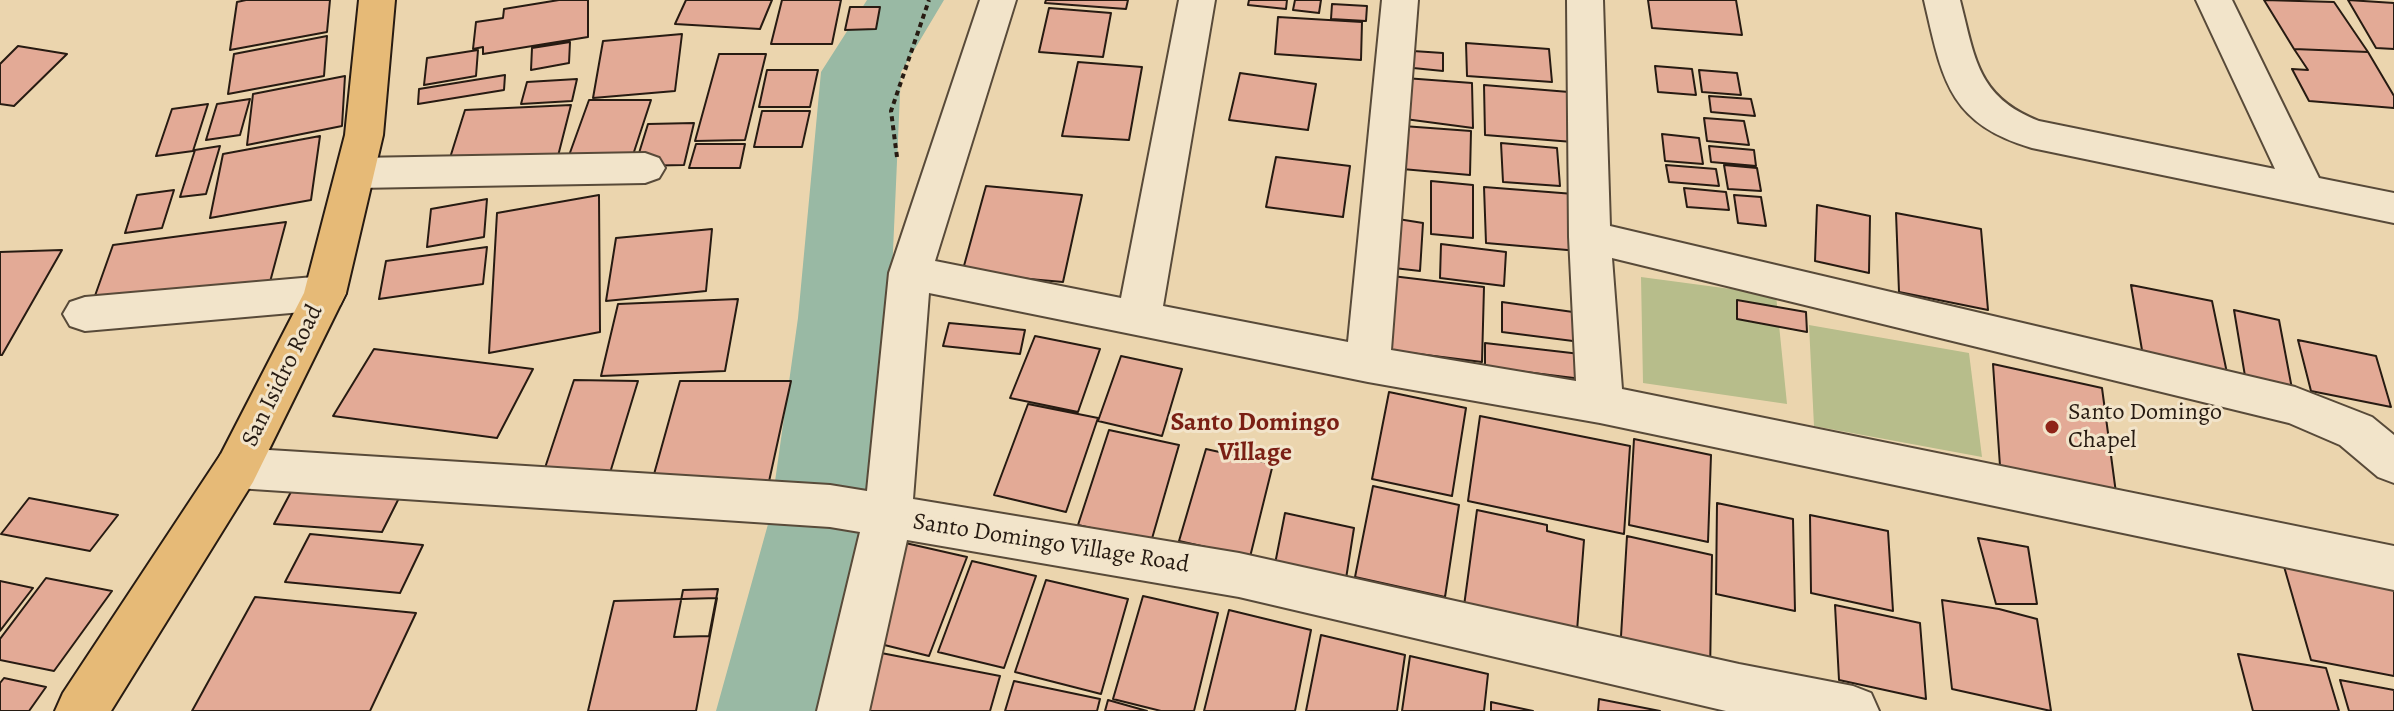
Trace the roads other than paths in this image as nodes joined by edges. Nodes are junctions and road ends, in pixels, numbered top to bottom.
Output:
1 (377, 0) edge
2 (998, 0) edge
3 (1197, 0) edge
4 (1400, 0) edge
5 (1585, 0) edge
6 (1942, 0) edge
7 (2214, 0) edge
8 (645, 168) dead end
9 (357, 173) junction
10 (2304, 188) junction
11 (2394, 208) edge
12 (1590, 237) junction
13 (910, 273) junction
14 (325, 293) junction
15 (85, 314) dead end
16 (1139, 318) junction
17 (1368, 364) junction
18 (1600, 404) junction
19 (2394, 463) edge
20 (237, 468) junction
21 (888, 517) junction
22 (2394, 568) edge
23 (81, 711) edge
24 (843, 711) edge
25 (1853, 711) edge

1 - 9 main road, San Isidro Road
2 - 13 street
3 - 16 street
4 - 17 street
5 - 12 street
6 - 10 street
7 - 10 street
8 - 9 street
9 - 14 main road, San Isidro Road
10 - 11 street
12 - 18 street
12 - 19 street
13 - 16 street
13 - 21 street
14 - 15 street
14 - 20 main road, San Isidro Road
16 - 17 street
17 - 18 street
18 - 22 street
20 - 21 street, Santo Domingo Village Road
20 - 23 main road, San Isidro Road
21 - 24 street
21 - 25 street, Santo Domingo Village Road

